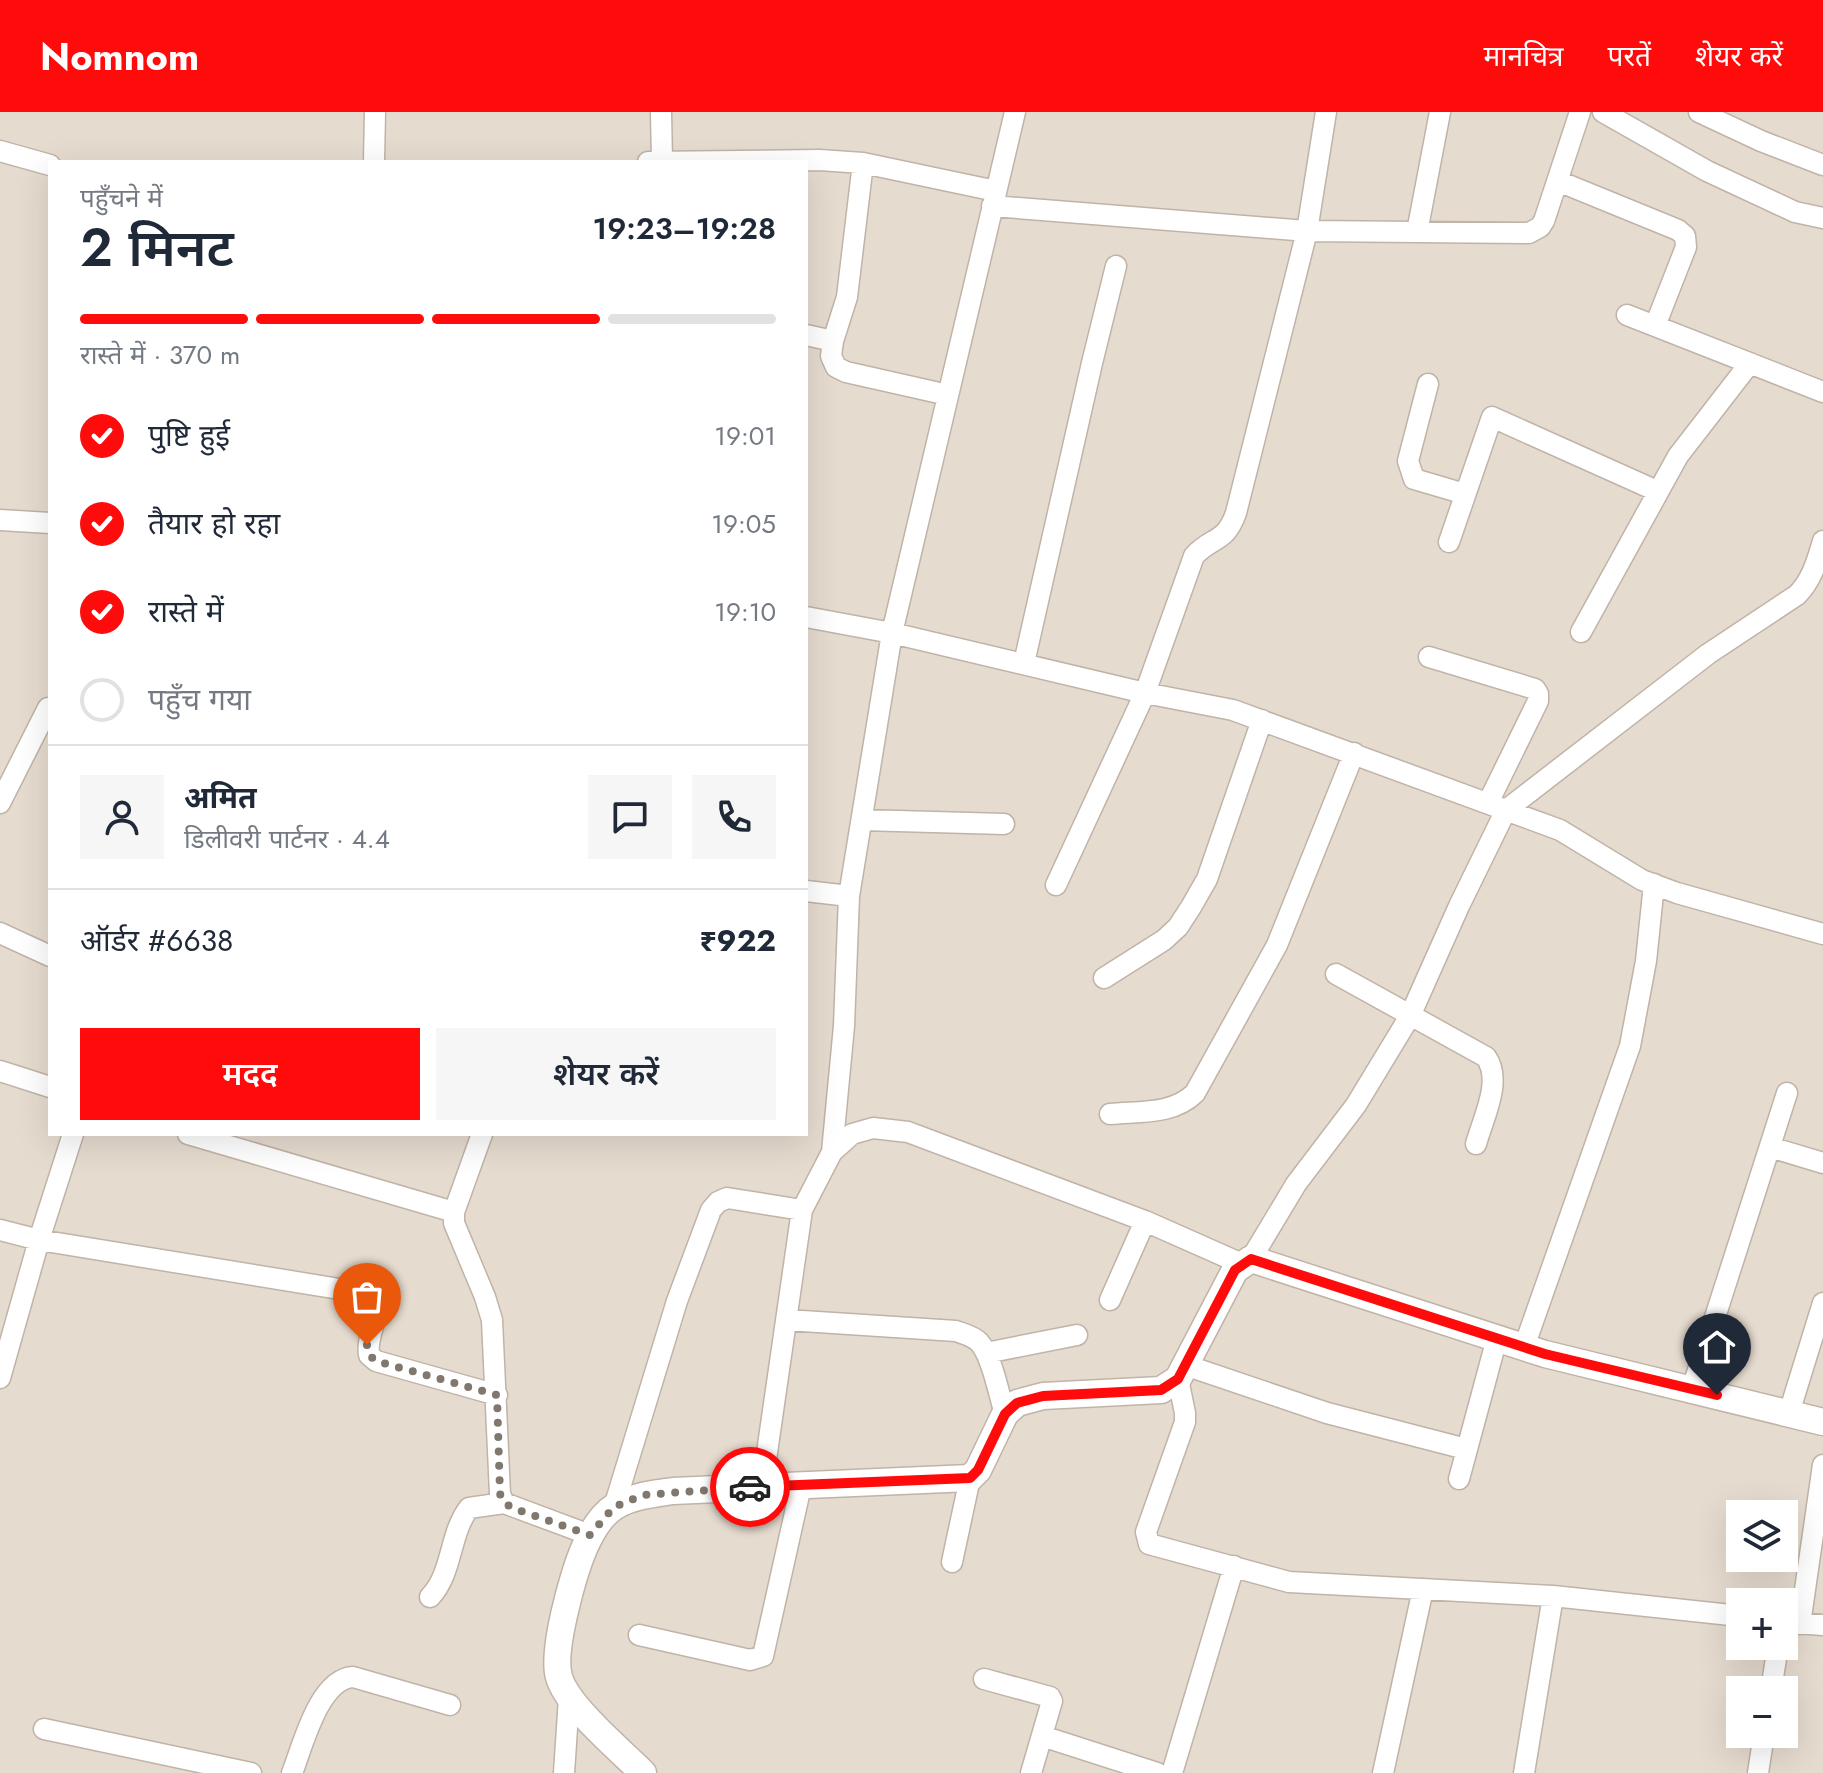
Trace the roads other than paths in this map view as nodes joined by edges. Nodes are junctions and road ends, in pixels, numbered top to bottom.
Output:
1 (375, 112) edge
2 (661, 112) edge
3 (1015, 112) edge
4 (1326, 112) edge
5 (1440, 112) edge
6 (1580, 112) edge
7 (1603, 112) edge
8 (1699, 112) edge
9 (0, 151) edge
10 (374, 160) edge
11 (662, 160) edge
12 (808, 162) edge
13 (863, 163) junction
14 (48, 164) edge
15 (1823, 165) edge
16 (1558, 181) junction
17 (994, 198) junction
18 (1823, 218) edge
19 (1307, 231) junction
20 (1417, 232) junction
21 (1116, 266) dead end
22 (1627, 315) dead end
23 (1655, 326) junction
24 (808, 335) edge
25 (833, 341) junction
26 (1750, 363) junction
27 (1428, 384) dead end
28 (1823, 392) edge
29 (948, 395) junction
30 (1657, 491) junction
31 (1465, 494) junction
32 (0, 520) edge
33 (48, 523) edge
34 (1823, 541) edge
35 (1449, 542) dead end
36 (808, 617) edge
37 (1581, 632) dead end
38 (892, 633) junction
39 (1429, 657) dead end
40 (1024, 663) junction
41 (1145, 693) junction
42 (48, 708) edge
43 (1262, 720) junction
44 (1354, 753) junction
45 (0, 803) edge
46 (1497, 806) junction
47 (862, 820) junction
48 (1004, 824) dead end
49 (1654, 884) junction
50 (1056, 885) dead end
51 (808, 891) edge
52 (849, 896) junction
53 (0, 933) edge
54 (1823, 934) edge
55 (48, 955) edge
56 (1336, 974) dead end
57 (1104, 978) dead end
58 (1410, 1016) junction
59 (0, 1071) edge
60 (48, 1086) edge
61 (1787, 1093) dead end
62 (1110, 1114) dead end
63 (72, 1136) edge
64 (195, 1136) edge
65 (481, 1136) edge
66 (1476, 1144) dead end
67 (1770, 1147) junction
68 (832, 1152) junction
69 (1823, 1163) edge
70 (802, 1210) junction
71 (454, 1212) junction
72 (1145, 1221) junction
73 (0, 1230) edge
74 (39, 1240) junction
75 (1246, 1261) junction
76 (1110, 1300) dead end
77 (1823, 1303) edge
78 (787, 1320) junction
79 (1077, 1335) dead end
80 (1497, 1338) junction
81 (1524, 1347) junction
82 (986, 1353) junction
83 (1182, 1372) junction
84 (0, 1378) edge
85 (1692, 1389) junction
86 (497, 1395) junction
87 (1789, 1413) junction
88 (1005, 1414) junction
89 (1823, 1422) edge
90 (1466, 1449) junction
91 (1823, 1465) edge
92 (970, 1478) junction
93 (1459, 1479) dead end
94 (801, 1486) junction
95 (762, 1487) junction
96 (504, 1503) junction
97 (614, 1507) junction
98 (590, 1535) junction
99 (952, 1562) dead end
100 (1234, 1566) junction
101 (1423, 1589) junction
102 (1798, 1592) edge
103 (1553, 1596) junction
104 (430, 1597) dead end
105 (1726, 1615) edge
106 (1798, 1623) edge
107 (1823, 1625) edge
108 (639, 1635) dead end
109 (984, 1679) dead end
110 (569, 1698) junction
111 (450, 1705) dead end
112 (44, 1729) dead end
113 (1042, 1736) junction
114 (1762, 1748) edge
115 (243, 1772) edge
116 (292, 1773) edge
117 (564, 1773) edge
118 (643, 1773) edge
119 (1031, 1773) edge
120 (1157, 1773) edge
121 (1172, 1773) edge
122 (1383, 1773) edge
123 (1524, 1773) edge
124 (1758, 1773) edge

1 - 10 street
2 - 11 street
3 - 17 street
4 - 19 street
5 - 20 street
6 - 16 street
7 - 18 street
8 - 15 street
9 - 14 street
12 - 13 street
13 - 17 street
13 - 25 street
16 - 20 street
16 - 23 street
17 - 19 street
17 - 29 street
19 - 20 street
19 - 41 street
21 - 40 street
22 - 23 street
23 - 26 street
24 - 25 street
25 - 29 street
26 - 28 street
26 - 30 street
27 - 31 street
29 - 38 street
30 - 31 street
30 - 37 street
31 - 35 street
32 - 33 street
34 - 46 street
36 - 38 street
38 - 40 street
38 - 47 street
39 - 46 street
40 - 41 street
41 - 43 street
41 - 50 street
42 - 45 street
43 - 44 street
43 - 57 street
44 - 46 street
44 - 62 street
46 - 49 street
46 - 58 street
47 - 48 street
47 - 52 street
49 - 54 street
49 - 81 street
51 - 52 street
52 - 68 street
53 - 55 street
56 - 58 street
58 - 66 street
58 - 75 street
59 - 60 street
61 - 67 street
63 - 74 street
64 - 71 street
65 - 71 street
67 - 69 street
67 - 85 street
68 - 70 street
68 - 72 street
70 - 78 street
70 - 97 street
71 - 86 street
72 - 75 street
72 - 76 street
73 - 74 street
74 - 84 street
74 - 86 street
75 - 80 street
75 - 83 street
77 - 87 street
78 - 82 street
78 - 95 street
79 - 82 street
80 - 81 street
80 - 90 street
81 - 85 street
82 - 88 street
83 - 88 street
83 - 90 street
83 - 100 street
85 - 87 street
86 - 96 street
87 - 89 street
88 - 92 street
90 - 93 street
91 - 102 street
92 - 94 street
92 - 99 street
94 - 95 street
94 - 108 street
95 - 97 street
96 - 98 street
96 - 104 street
97 - 98 street
98 - 110 street
100 - 101 street
100 - 121 street
101 - 103 street
101 - 122 street
103 - 105 street
103 - 123 street
106 - 107 street
109 - 113 street
110 - 117 street
110 - 118 street
111 - 116 street
112 - 115 street
113 - 119 street
113 - 120 street
114 - 124 street

